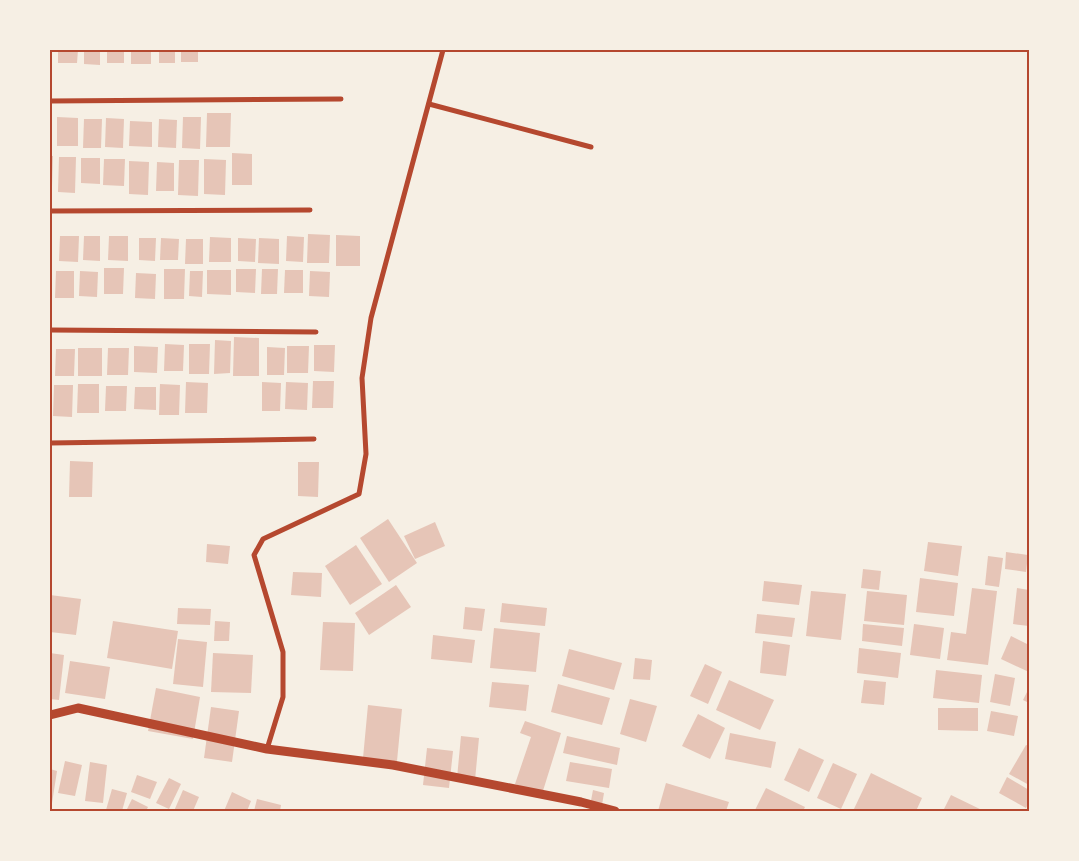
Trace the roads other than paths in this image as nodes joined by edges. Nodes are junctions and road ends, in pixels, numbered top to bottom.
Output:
1 (443, 50) edge
2 (341, 99) dead end
3 (50, 101) edge
4 (429, 104) junction
5 (591, 147) dead end
6 (310, 210) dead end
7 (50, 211) edge
8 (50, 330) edge
9 (316, 332) dead end
10 (314, 439) dead end
11 (50, 443) edge
12 (50, 716) edge
13 (267, 748) junction
14 (615, 811) edge

1 - 4 street
2 - 3 street
4 - 5 street
4 - 13 street
6 - 7 street
8 - 9 street
10 - 11 street
12 - 13 street
13 - 14 street

